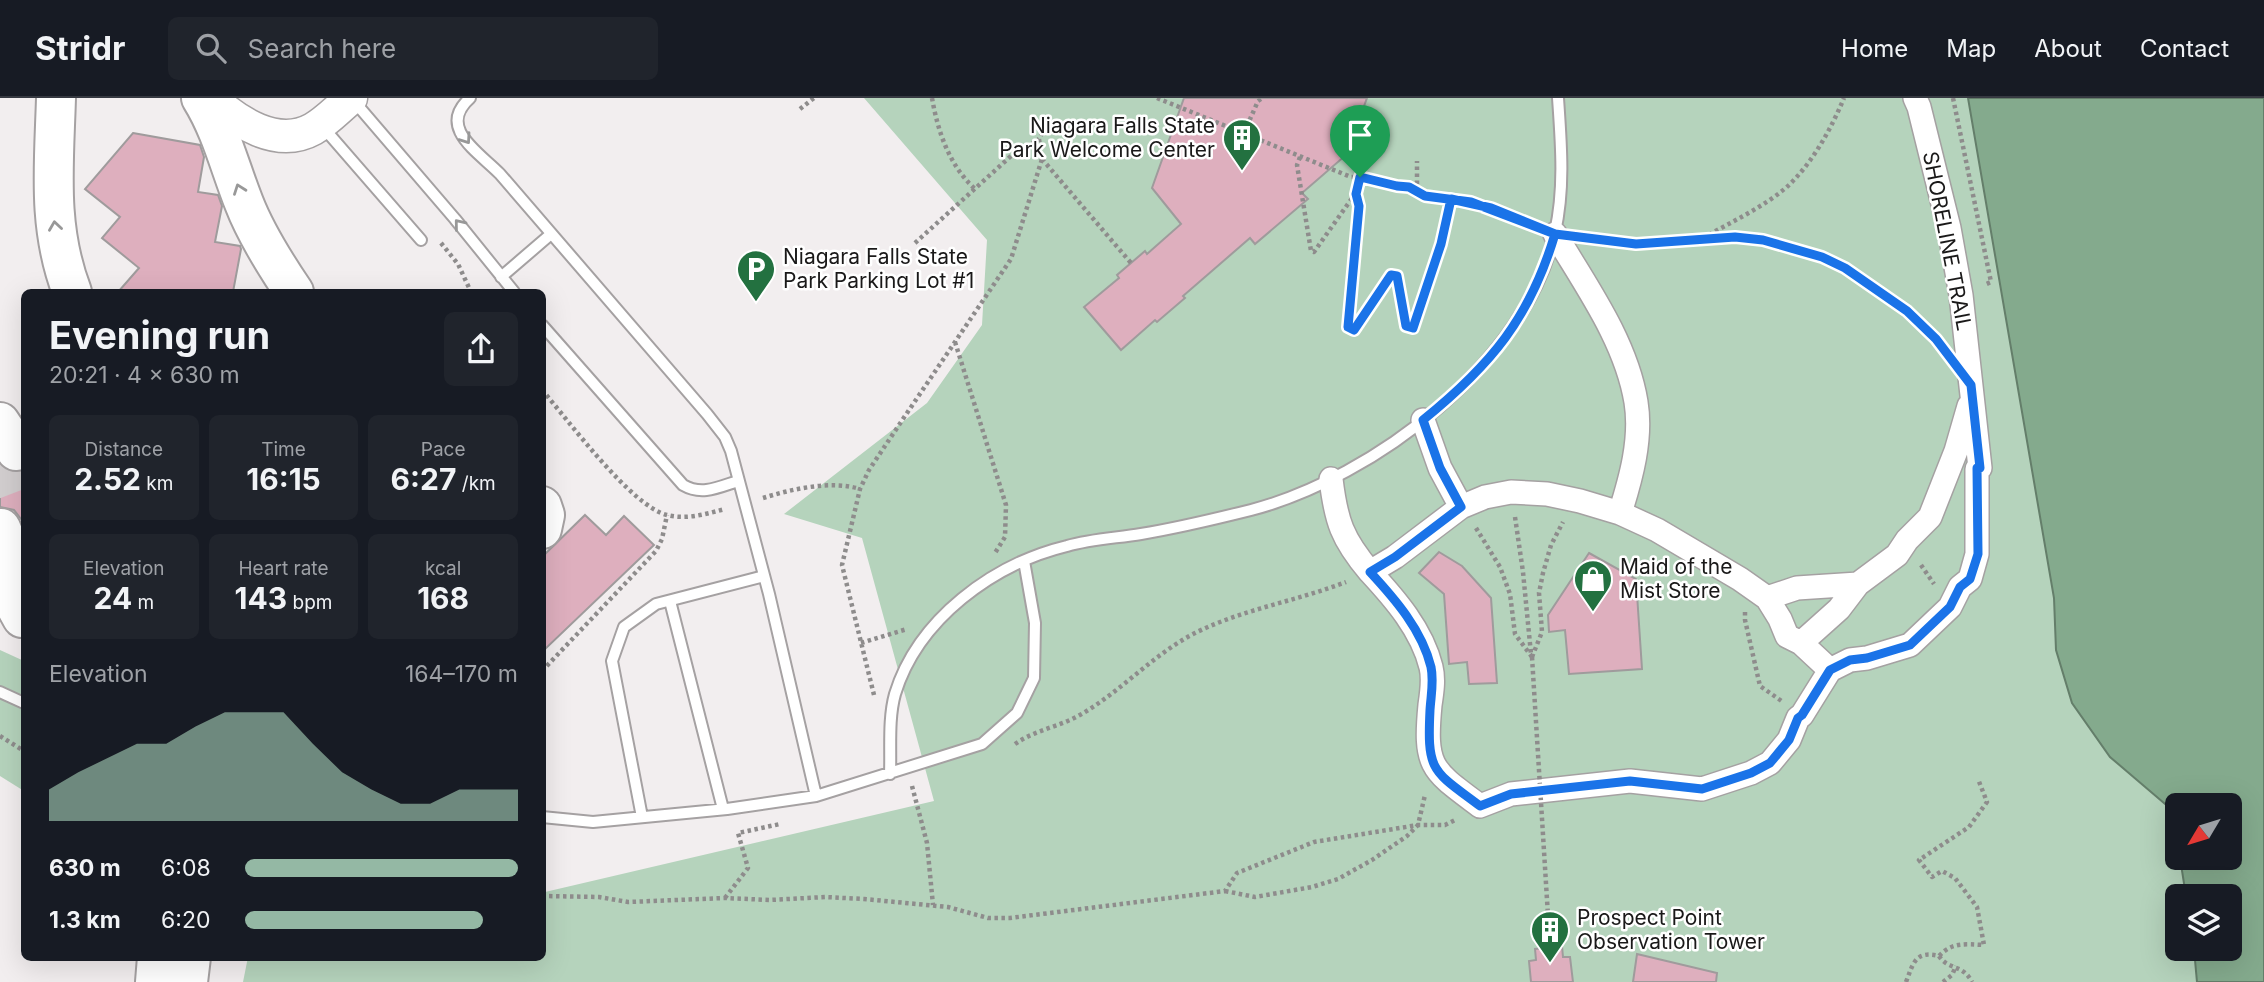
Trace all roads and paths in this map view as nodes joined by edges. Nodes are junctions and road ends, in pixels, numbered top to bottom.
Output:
1 (56, 98) edge
2 (201, 98) edge
3 (211, 98) edge
4 (351, 98) edge
5 (470, 98) edge
6 (814, 98) edge
7 (932, 98) edge
8 (1157, 98) edge
9 (1262, 98) edge
10 (1558, 98) edge
11 (1844, 98) edge
12 (1915, 98) edge
13 (1953, 98) edge
14 (800, 109) dead end
15 (321, 124) junction
16 (1046, 126) dead end
17 (1244, 133) junction
18 (1040, 139) junction
19 (1300, 157) junction
20 (1042, 159) junction
21 (1417, 161) dead end
22 (1360, 177) junction
23 (975, 189) junction
24 (1417, 191) junction
25 (1356, 194) junction
26 (1451, 199) junction
27 (551, 234) junction
28 (1555, 234) junction
29 (1703, 239) junction
30 (421, 240) dead end
31 (915, 243) dead end
32 (1130, 263) dead end
33 (283, 277) edge
34 (501, 277) junction
35 (69, 286) edge
36 (511, 289) edge
37 (1961, 295) junction
38 (546, 330) edge
39 (956, 342) junction
40 (1971, 385) junction
41 (546, 395) edge
42 (1423, 420) junction
43 (1331, 479) junction
44 (738, 481) junction
45 (860, 489) junction
46 (1511, 492) junction
47 (1580, 501) junction
48 (744, 503) junction
49 (1461, 507) junction
50 (1620, 513) junction
51 (10, 537) edge
52 (993, 555) dead end
53 (1024, 561) junction
54 (1370, 572) junction
55 (764, 576) junction
56 (0, 578) edge
57 (1746, 583) junction
58 (1858, 584) junction
59 (21, 585) edge
60 (21, 596) edge
61 (1767, 598) junction
62 (670, 601) junction
63 (915, 622) dead end
64 (861, 643) junction
65 (1801, 643) junction
66 (1532, 657) junction
67 (546, 667) edge
68 (1830, 670) junction
69 (0, 692) edge
70 (21, 702) edge
71 (1802, 715) junction
72 (891, 734) junction
73 (0, 736) edge
74 (1012, 746) dead end
75 (21, 749) edge
76 (890, 774) junction
77 (1439, 774) junction
78 (1978, 779) dead end
79 (924, 782) dead end
80 (816, 796) junction
81 (1480, 806) junction
82 (723, 809) junction
83 (546, 817) edge
84 (642, 817) junction
85 (793, 821) dead end
86 (1418, 825) junction
87 (1225, 891) junction
88 (546, 896) edge
89 (725, 898) junction
90 (933, 905) junction
91 (1550, 947) dead end
92 (1939, 956) junction
93 (157, 961) edge
94 (191, 961) edge
95 (1956, 966) junction
96 (155, 982) edge
97 (188, 982) edge
98 (1906, 982) edge
99 (1943, 982) edge
100 (1972, 982) edge

35 -> 1 highway
33 -> 2 highway
3 - 15 main road
4 - 15 main road
34 -> 4 lane
5 -> 27 lane
6 - 14 path
7 - 23 path
8 - 17 path
9 - 17 path
10 - 28 lane
11 - 29 path
12 - 37 street, SHORELINE TRAIL
13 - 37 path
15 - 30 lane
16 - 18 path
17 - 19 path
18 - 20 path
18 - 23 path
19 - 22 path
19 - 25 path
20 - 32 path
20 - 39 path
21 - 24 path
22 - 24 path
22 - 25 path
23 - 31 path
24 - 26 path
25 - 26 path
26 - 28 path
27 - 34 lane
27 - 44 lane
28 - 29 path
28 - 42 lane
28 - 50 street
29 - 40 path
34 - 36 lane
37 - 40 street, SHORELINE TRAIL
38 - 44 lane
39 - 45 path
39 - 52 path
40 - 58 street
40 - 68 street, SHORELINE TRAIL
41 - 67 path
42 - 43 lane
42 - 49 street
43 - 53 lane
43 - 54 street
44 - 48 lane
45 - 48 path
45 - 64 path
46 - 47 street
46 - 49 street
46 - 66 path
47 - 50 street
47 - 66 path
48 - 55 lane
49 - 54 street
49 - 66 path
50 - 57 street
51 - 59 highway
53 - 72 lane
53 - 76 lane
54 - 74 path
54 - 77 street
55 - 62 lane
55 - 80 lane
56 - 60 highway
57 - 61 street
57 - 71 path
58 - 61 street
58 - 65 street
61 - 65 street
62 - 82 lane
62 - 84 lane
63 - 64 path
64 - 72 path
65 - 68 street
66 - 91 path, bridge
68 - 71 street
69 - 70 lane
71 - 81 street
72 - 76 lane
73 - 75 path
76 - 80 lane
77 - 81 street
77 - 86 path
78 - 92 path
79 - 90 path
80 - 82 lane
81 - 86 path
82 - 84 lane
83 - 84 lane
85 - 89 path
86 - 87 path
86 - 87 path
87 - 90 path
88 - 89 path
89 - 90 path
92 - 95 path
92 - 98 path
93 - 96 highway
94 - 97 highway
95 - 99 path
95 - 100 path

